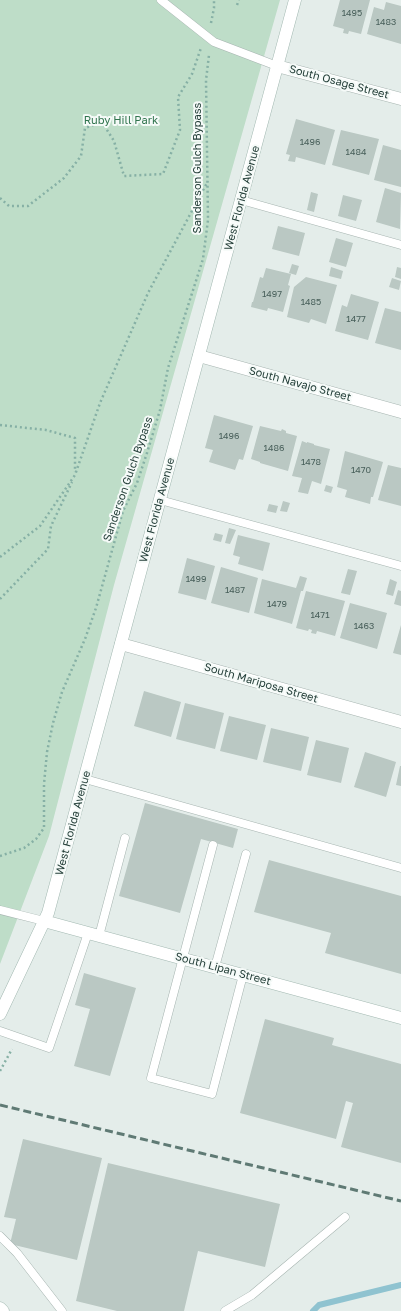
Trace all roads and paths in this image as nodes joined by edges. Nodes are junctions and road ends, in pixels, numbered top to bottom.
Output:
1 (161, 0) edge
2 (214, 0) edge
3 (239, 0) edge
4 (295, 0) edge
5 (237, 6) dead end
6 (208, 37) junction
7 (209, 53) dead end
8 (277, 66) junction
9 (401, 99) edge
10 (208, 180) junction
11 (0, 198) edge
12 (241, 200) junction
13 (401, 245) edge
14 (199, 356) junction
15 (401, 412) edge
16 (0, 426) edge
17 (75, 475) junction
18 (160, 500) junction
19 (0, 557) edge
20 (401, 566) edge
21 (0, 599) edge
22 (121, 644) junction
23 (401, 722) edge
24 (85, 779) junction
25 (124, 838) dead end
26 (213, 845) dead end
27 (246, 854) dead end
28 (0, 856) edge
29 (401, 868) edge
30 (0, 910) edge
31 (44, 921) junction
32 (94, 934) junction
33 (183, 958) junction
34 (215, 967) junction
35 (244, 975) junction
36 (0, 1014) edge
37 (401, 1018) edge
38 (0, 1031) edge
39 (17, 1037) junction
40 (0, 1071) edge
41 (345, 1217) dead end
42 (0, 1236) edge
43 (0, 1308) edge
44 (3, 1311) edge
45 (62, 1311) edge
46 (225, 1311) edge

1 - 6 lane
2 - 6 path
3 - 5 path
4 - 8 street, West Florida Avenue
6 - 8 lane
6 - 11 path
7 - 10 path, Sanderson Gulch Bypass
8 - 9 street, South Osage Street
8 - 12 street, West Florida Avenue
10 - 17 path
10 - 28 path, Sanderson Gulch Bypass
12 - 13 lane
12 - 14 street, West Florida Avenue
14 - 15 street, South Navajo Street
14 - 18 street, West Florida Avenue
16 - 17 path
17 - 19 path
17 - 21 path
18 - 20 lane
18 - 22 street, West Florida Avenue
22 - 23 street, South Mariposa Street
22 - 24 street, West Florida Avenue
24 - 29 lane
24 - 31 street, West Florida Avenue
25 - 32 lane
26 - 33 lane
27 - 34 lane
30 - 31 lane
31 - 32 street, South Lipan Street
31 - 36 street, West Florida Avenue
32 - 33 street, South Lipan Street
32 - 39 lane
33 - 34 street, South Lipan Street
33 - 35 lane
34 - 35 street, South Lipan Street
35 - 37 street, South Lipan Street
38 - 39 lane
39 - 40 path
41 - 46 lane
42 - 45 lane
43 - 44 street

